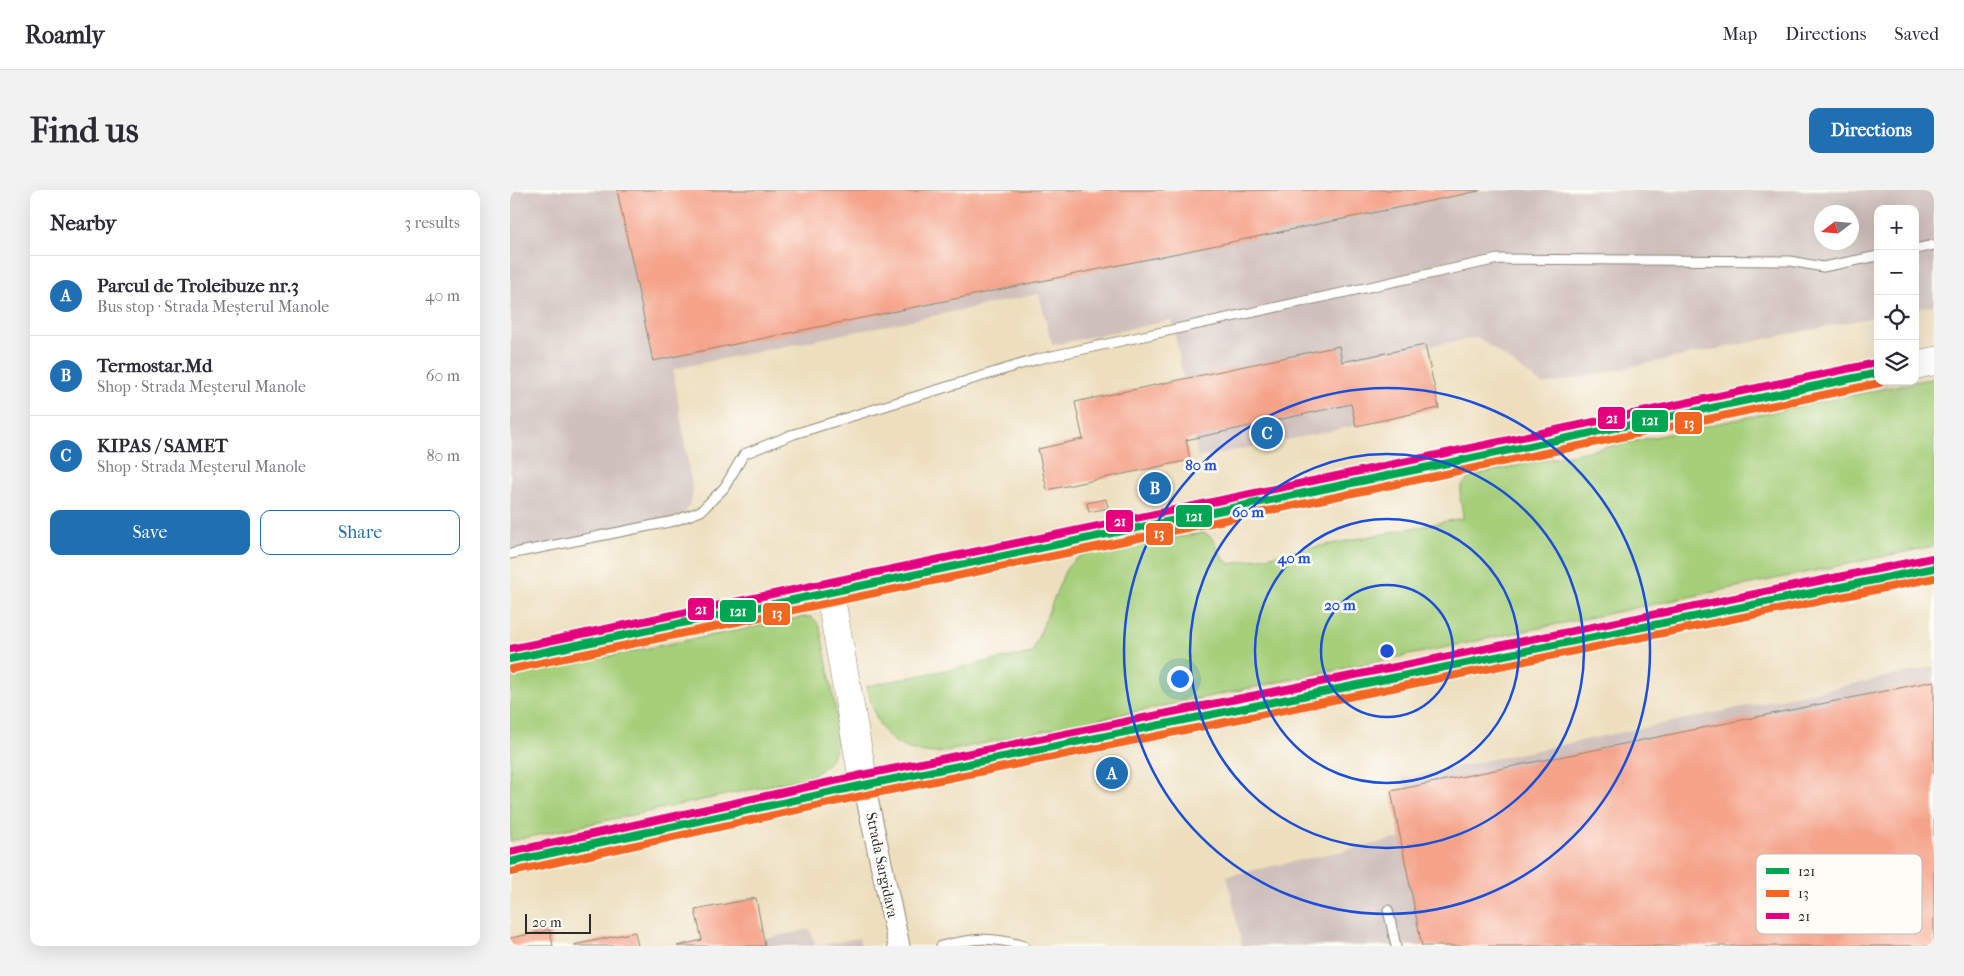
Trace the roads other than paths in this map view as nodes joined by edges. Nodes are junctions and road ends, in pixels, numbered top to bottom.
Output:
1 (1934, 245) edge
2 (1919, 248) edge
3 (1874, 257) edge
4 (1934, 361) edge
5 (1919, 364) edge
6 (1874, 374) edge
7 (510, 554) edge
8 (1934, 568) edge
9 (830, 593) junction
10 (510, 659) edge
11 (864, 784) junction
12 (510, 862) edge
13 (1388, 910) dead end
14 (899, 946) edge
15 (942, 946) edge
16 (1024, 946) edge
17 (1396, 946) edge

1 - 2 lane
3 - 7 lane
4 - 5 main road
6 - 9 main road
8 - 11 main road
9 - 10 main road
9 - 11 main road
11 - 12 main road
11 - 14 street, Strada Sargidava
13 - 17 lane
15 - 16 lane

